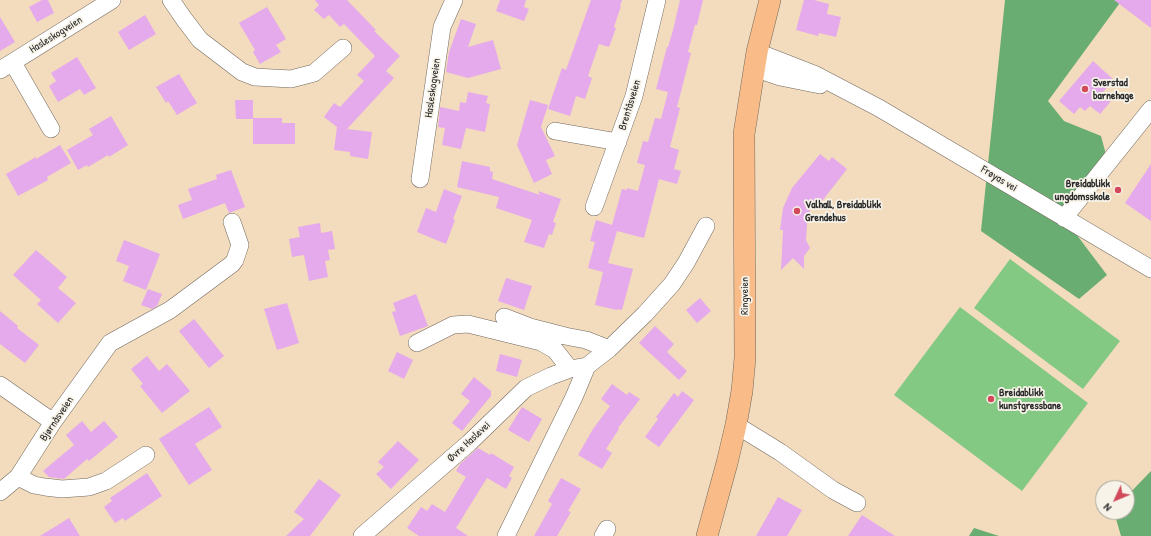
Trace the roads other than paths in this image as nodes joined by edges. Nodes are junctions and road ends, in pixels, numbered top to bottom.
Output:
1 (112, 0) edge
2 (172, 0) edge
3 (454, 0) edge
4 (657, 0) edge
5 (770, 0) edge
6 (343, 48) dead end
7 (755, 60) junction
8 (6, 66) edge
9 (1151, 109) edge
10 (51, 129) dead end
11 (555, 131) dead end
12 (618, 142) junction
13 (420, 179) dead end
14 (594, 207) dead end
15 (1064, 218) junction
16 (232, 222) dead end
17 (706, 226) dead end
18 (1151, 269) edge
19 (504, 317) dead end
20 (417, 343) dead end
21 (609, 349) junction
22 (587, 366) junction
23 (570, 369) junction
24 (0, 385) edge
25 (53, 422) junction
26 (736, 425) junction
27 (146, 455) dead end
28 (18, 477) junction
29 (0, 492) edge
30 (857, 503) dead end
31 (362, 536) edge
32 (506, 536) edge
33 (707, 536) edge

1 - 8 street, Hasleskogveien
2 - 6 street
3 - 13 street, Hasleskogveien
4 - 12 street, Brentåsveien
5 - 7 main road, Ringveien
7 - 15 street, Frøyas vei
7 - 26 main road, Ringveien
8 - 10 street
9 - 15 street
11 - 12 street
12 - 14 street, Brentåsveien
15 - 18 street, Frøyas vei
16 - 25 street, Bjørnåsveien
17 - 21 street, Øvre Haslevei
19 - 21 street
20 - 23 street
21 - 22 street, Øvre Haslevei
22 - 23 street, Øvre Haslevei
22 - 32 street
23 - 31 street, Øvre Haslevei
24 - 25 street
25 - 28 street, Bjørnåsveien
26 - 30 street
26 - 33 main road, Ringveien
27 - 28 street
28 - 29 street, Bjørnåsveien

